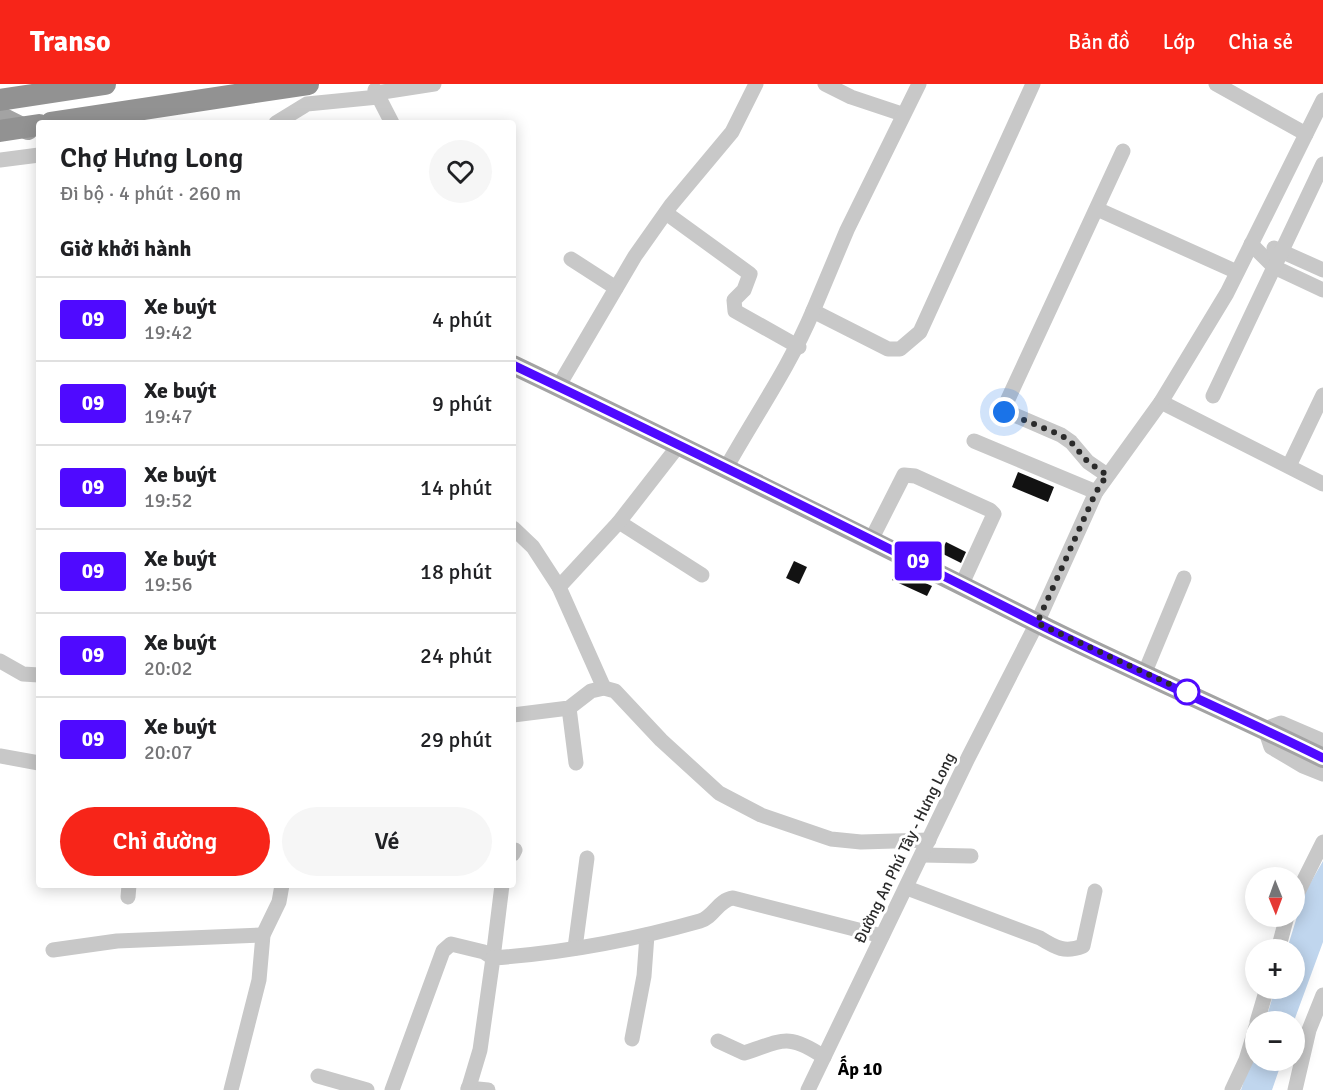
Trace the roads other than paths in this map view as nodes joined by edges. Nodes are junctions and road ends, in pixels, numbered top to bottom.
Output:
1 (105, 84) edge
2 (308, 84) edge
3 (434, 84) edge
4 (756, 84) edge
5 (825, 84) edge
6 (919, 84) edge
7 (1033, 84) edge
8 (1216, 84) edge
9 (376, 91) edge
10 (0, 100) edge
11 (1323, 100) edge
12 (902, 114) junction
13 (0, 116) edge
14 (71, 120) edge
15 (281, 120) edge
16 (390, 120) edge
17 (36, 125) edge
18 (0, 131) edge
19 (36, 134) edge
20 (1306, 134) junction
21 (1123, 151) dead end
22 (36, 155) edge
23 (0, 160) edge
24 (1323, 164) edge
25 (1097, 209) junction
26 (666, 213) junction
27 (1251, 244) junction
28 (1281, 249) junction
29 (572, 259) dead end
30 (1274, 267) junction
31 (1323, 270) edge
32 (1237, 272) junction
33 (616, 288) junction
34 (1323, 290) edge
35 (813, 311) junction
36 (799, 347) junction
37 (516, 366) edge
38 (558, 387) junction
39 (1323, 395) edge
40 (1213, 396) dead end
41 (1161, 402) junction
42 (974, 441) dead end
43 (679, 445) junction
44 (1289, 466) junction
45 (726, 468) junction
46 (1107, 475) junction
47 (1323, 484) edge
48 (1096, 492) junction
49 (619, 522) junction
50 (516, 531) edge
51 (872, 538) junction
52 (702, 575) dead end
53 (1184, 578) dead end
54 (963, 584) junction
55 (559, 587) junction
56 (1037, 623) junction
57 (0, 661) edge
58 (1145, 672) junction
59 (36, 675) edge
60 (604, 688) junction
61 (569, 708) junction
62 (516, 715) edge
63 (1265, 729) junction
64 (1323, 741) edge
65 (0, 756) edge
66 (1323, 758) edge
67 (36, 762) edge
68 (576, 763) dead end
69 (1323, 774) edge
70 (1323, 842) edge
71 (925, 848) junction
72 (971, 856) dead end
73 (587, 858) dead end
74 (1305, 878) edge
75 (281, 888) edge
76 (502, 888) edge
77 (907, 888) junction
78 (1095, 891) dead end
79 (647, 934) junction
80 (263, 935) junction
81 (882, 936) junction
82 (574, 948) junction
83 (53, 950) dead end
84 (493, 958) junction
85 (1323, 995) edge
86 (1316, 1033) edge
87 (632, 1039) dead end
88 (718, 1041) dead end
89 (824, 1057) junction
90 (1245, 1062) edge
91 (318, 1076) dead end
92 (468, 1089) edge
93 (231, 1090) edge
94 (367, 1090) edge
95 (392, 1090) edge
96 (488, 1090) edge
97 (808, 1090) edge
98 (1232, 1090) edge
99 (1295, 1090) edge

1 - 10 highway
2 - 14 highway
3 - 9 street
4 - 26 street
5 - 12 street
6 - 12 street
7 - 35 street
8 - 20 street
9 - 15 street
9 - 16 street
11 - 20 street, Đường An Phú Tây - Hưng Long
12 - 35 street
13 - 19 main road
17 - 18 highway, bridge
20 - 27 street, Đường An Phú Tây - Hưng Long
21 - 25 street
22 - 23 street
24 - 28 street
25 - 32 street
25 - 46 street
26 - 33 street
26 - 36 street
27 - 28 street
27 - 30 street
27 - 32 street, Đường An Phú Tây - Hưng Long
28 - 30 street
28 - 31 street
29 - 33 street
30 - 34 street
30 - 40 street
32 - 41 street, Đường An Phú Tây - Hưng Long
33 - 38 street
35 - 36 street
36 - 45 street
37 - 38 main road
38 - 43 main road
39 - 44 street
41 - 44 street
41 - 46 street, Đường An Phú Tây - Hưng Long
42 - 48 street
43 - 45 main road
43 - 49 street
44 - 47 street
45 - 51 main road
46 - 48 street, Đường An Phú Tây - Hưng Long
48 - 56 street, Đường An Phú Tây - Hưng Long
49 - 52 street
49 - 55 street
50 - 55 street
51 - 54 main road
51 - 54 street
53 - 58 street
54 - 56 main road
55 - 60 street
56 - 58 main road
56 - 71 street, Đường An Phú Tây - Hưng Long
57 - 59 street
58 - 63 main road
60 - 61 street
60 - 71 street
61 - 62 street
61 - 68 street
63 - 64 street
63 - 66 main road
63 - 69 street
65 - 67 street
70 - 74 street
71 - 72 street
71 - 77 street, Đường An Phú Tây - Hưng Long
73 - 82 street
75 - 80 street
76 - 84 street
77 - 78 street
77 - 81 street, Đường An Phú Tây - Hưng Long
79 - 81 street
79 - 82 street
79 - 87 street
80 - 83 street
80 - 93 street
81 - 89 street, Đường An Phú Tây - Hưng Long
82 - 84 street
84 - 92 street
84 - 95 street
85 - 86 street
86 - 99 street
88 - 89 street
89 - 97 street, Đường An Phú Tây - Hưng Long
90 - 98 street
91 - 94 street
92 - 96 street

